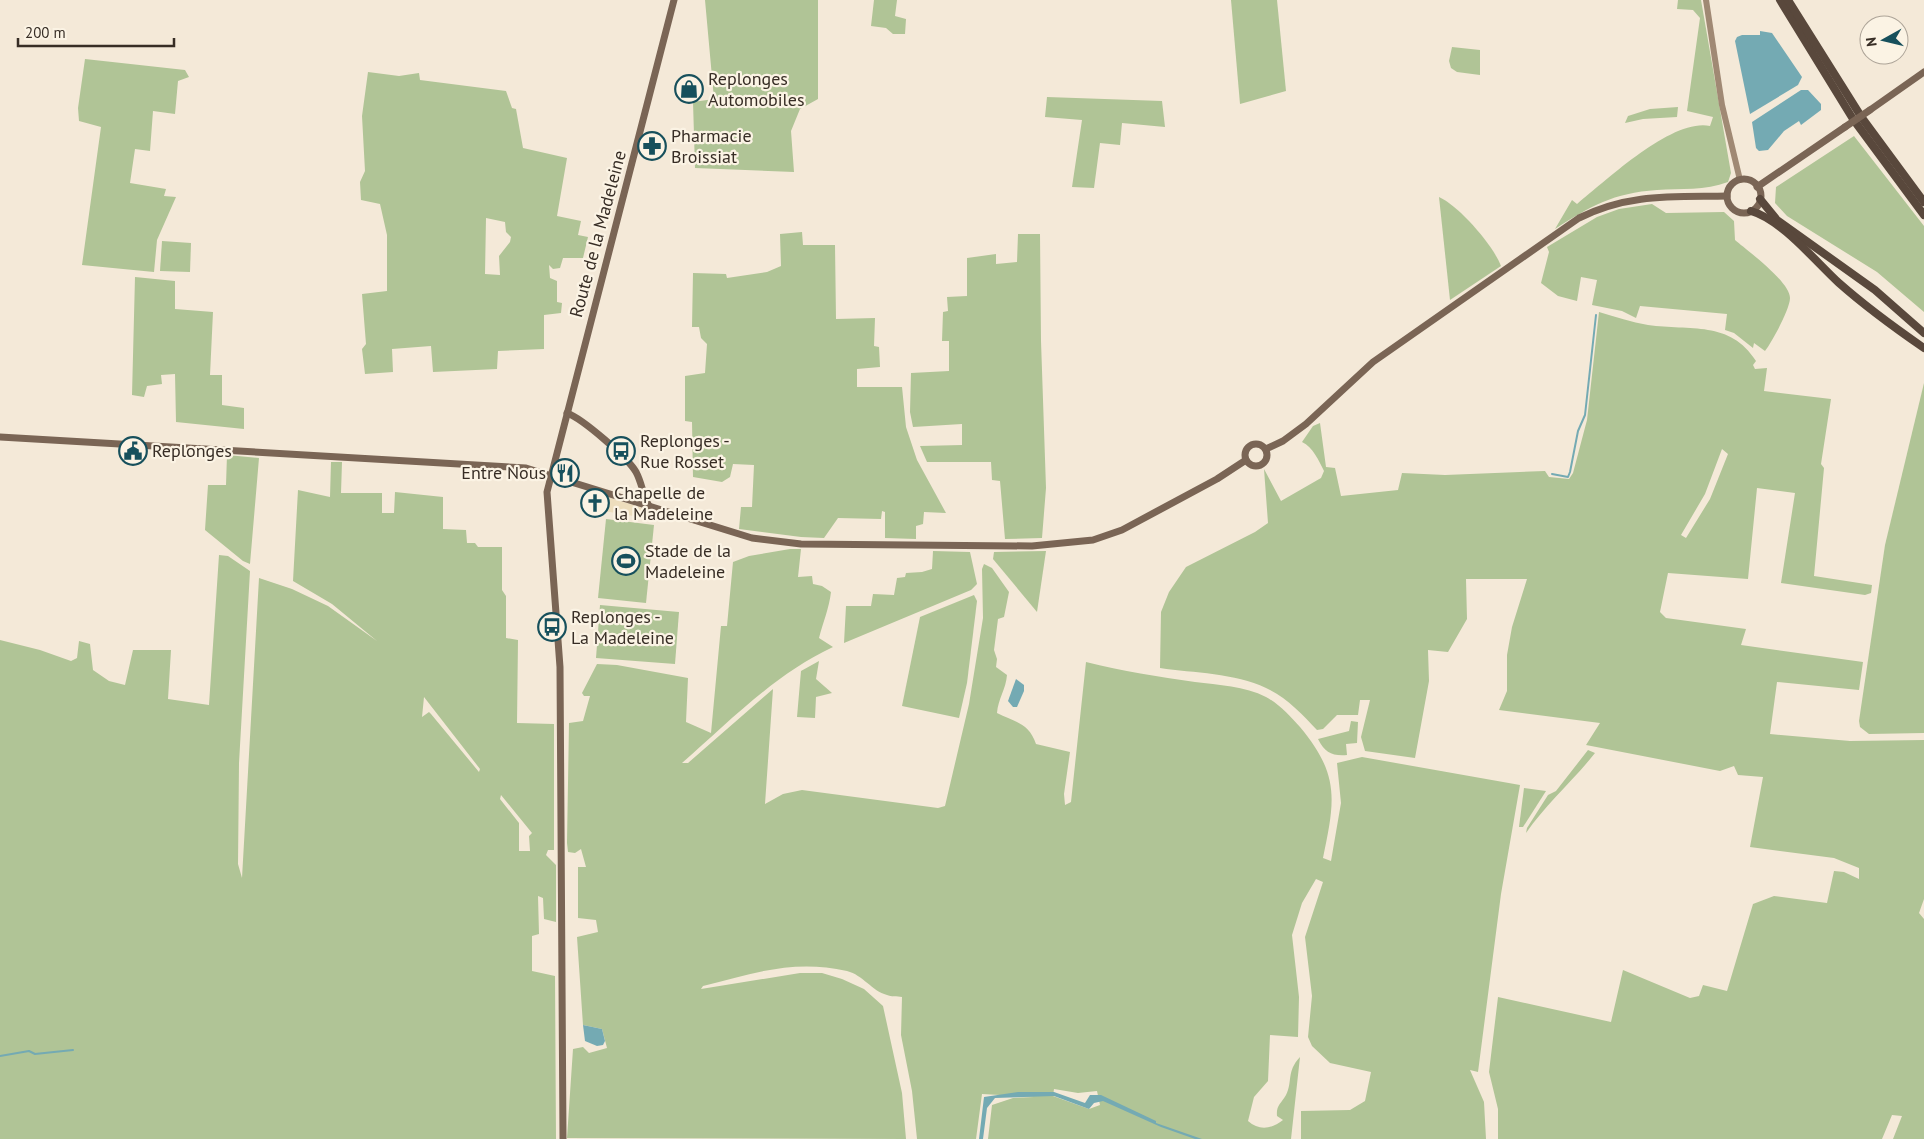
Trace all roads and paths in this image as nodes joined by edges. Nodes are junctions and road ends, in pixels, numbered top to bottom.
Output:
1 (674, 0) edge
2 (1706, 0) edge
3 (1780, 0) edge
4 (1788, 0) edge
5 (1924, 72) edge
6 (1740, 180) junction
7 (1757, 187) junction
8 (1727, 196) junction
9 (1760, 199) junction
10 (1924, 202) edge
11 (1751, 211) junction
12 (1924, 214) edge
13 (1924, 333) edge
14 (1924, 348) edge
15 (567, 413) junction
16 (0, 437) edge
17 (1266, 449) junction
18 (1246, 460) junction
19 (550, 475) junction
20 (566, 482) junction
21 (547, 492) junction
22 (649, 506) junction
23 (563, 1139) edge

1 - 15 main road, Route de la Madeleine
2 - 6 main road
3 - 12 highway
4 - 10 highway
5 - 7 main road, bridge
6 - 7 main road
6 - 8 main road
7 - 9 main road
8 - 11 main road
8 - 17 main road
9 - 11 main road
9 - 13 highway
11 - 14 highway
15 - 19 main road, Route de la Madeleine
15 - 22 main road
16 - 19 main road
17 - 18 main road
17 - 18 main road
18 - 22 main road
19 - 20 main road
19 - 21 main road, Route de la Madeleine
20 - 21 main road
20 - 22 main road
21 - 23 main road, Route de la Madeleine

